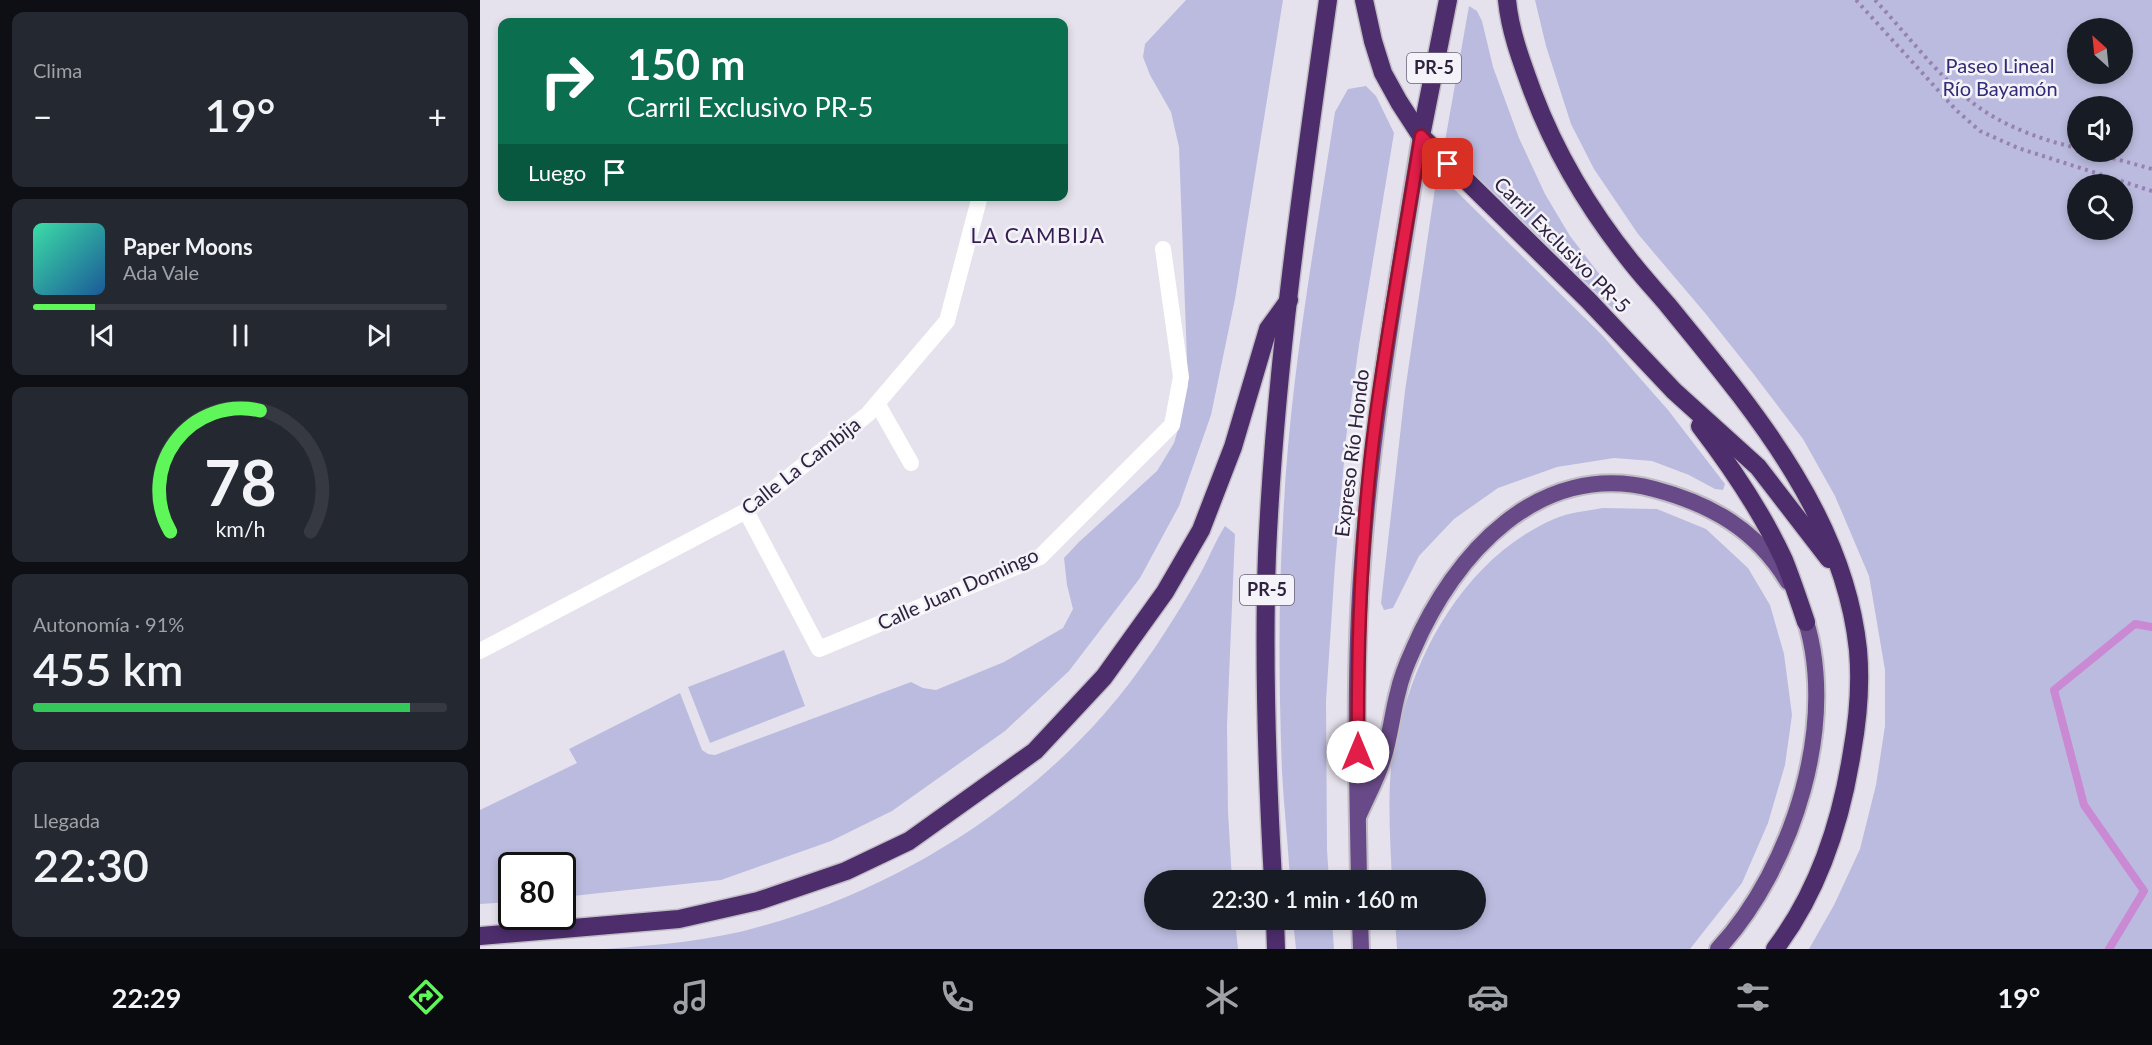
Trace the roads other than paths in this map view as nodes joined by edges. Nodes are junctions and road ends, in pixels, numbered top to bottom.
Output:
1 (1328, 0) edge
2 (1364, 0) edge
3 (1448, 0) edge
4 (1507, 0) edge
5 (1421, 136) junction
6 (979, 201) edge
7 (1163, 249) dead end
8 (1289, 300) junction
9 (1674, 390) junction
10 (877, 403) junction
11 (911, 463) dead end
12 (746, 511) junction
13 (1841, 575) junction
14 (1806, 622) junction
15 (480, 651) edge
16 (1358, 817) junction
17 (1272, 870) edge
18 (1359, 870) edge
19 (1275, 930) edge
20 (1360, 930) edge
21 (480, 936) edge
22 (1276, 949) edge
23 (1361, 949) edge
24 (1718, 949) edge
25 (1775, 949) edge

1 - 8 highway, PR-5
2 - 5 highway, Carril Exclusivo PR-5
3 - 5 highway, Expreso Río Hondo / PR-5
4 - 13 highway
5 - 9 highway, Carril Exclusivo PR-5
5 - 16 highway, Expreso Río Hondo / PR-5
6 - 10 street, Calle La Cambija
7 - 12 street, Calle Juan Domingo
8 - 17 highway, PR-5
8 - 21 highway
9 - 13 highway
9 - 14 highway
10 - 11 street
10 - 12 street, Calle La Cambija
12 - 15 street, Calle La Cambija
13 - 25 highway
14 - 16 highway
14 - 24 highway
16 - 18 highway, Expreso Río Hondo / PR-5
19 - 22 highway
20 - 23 highway

